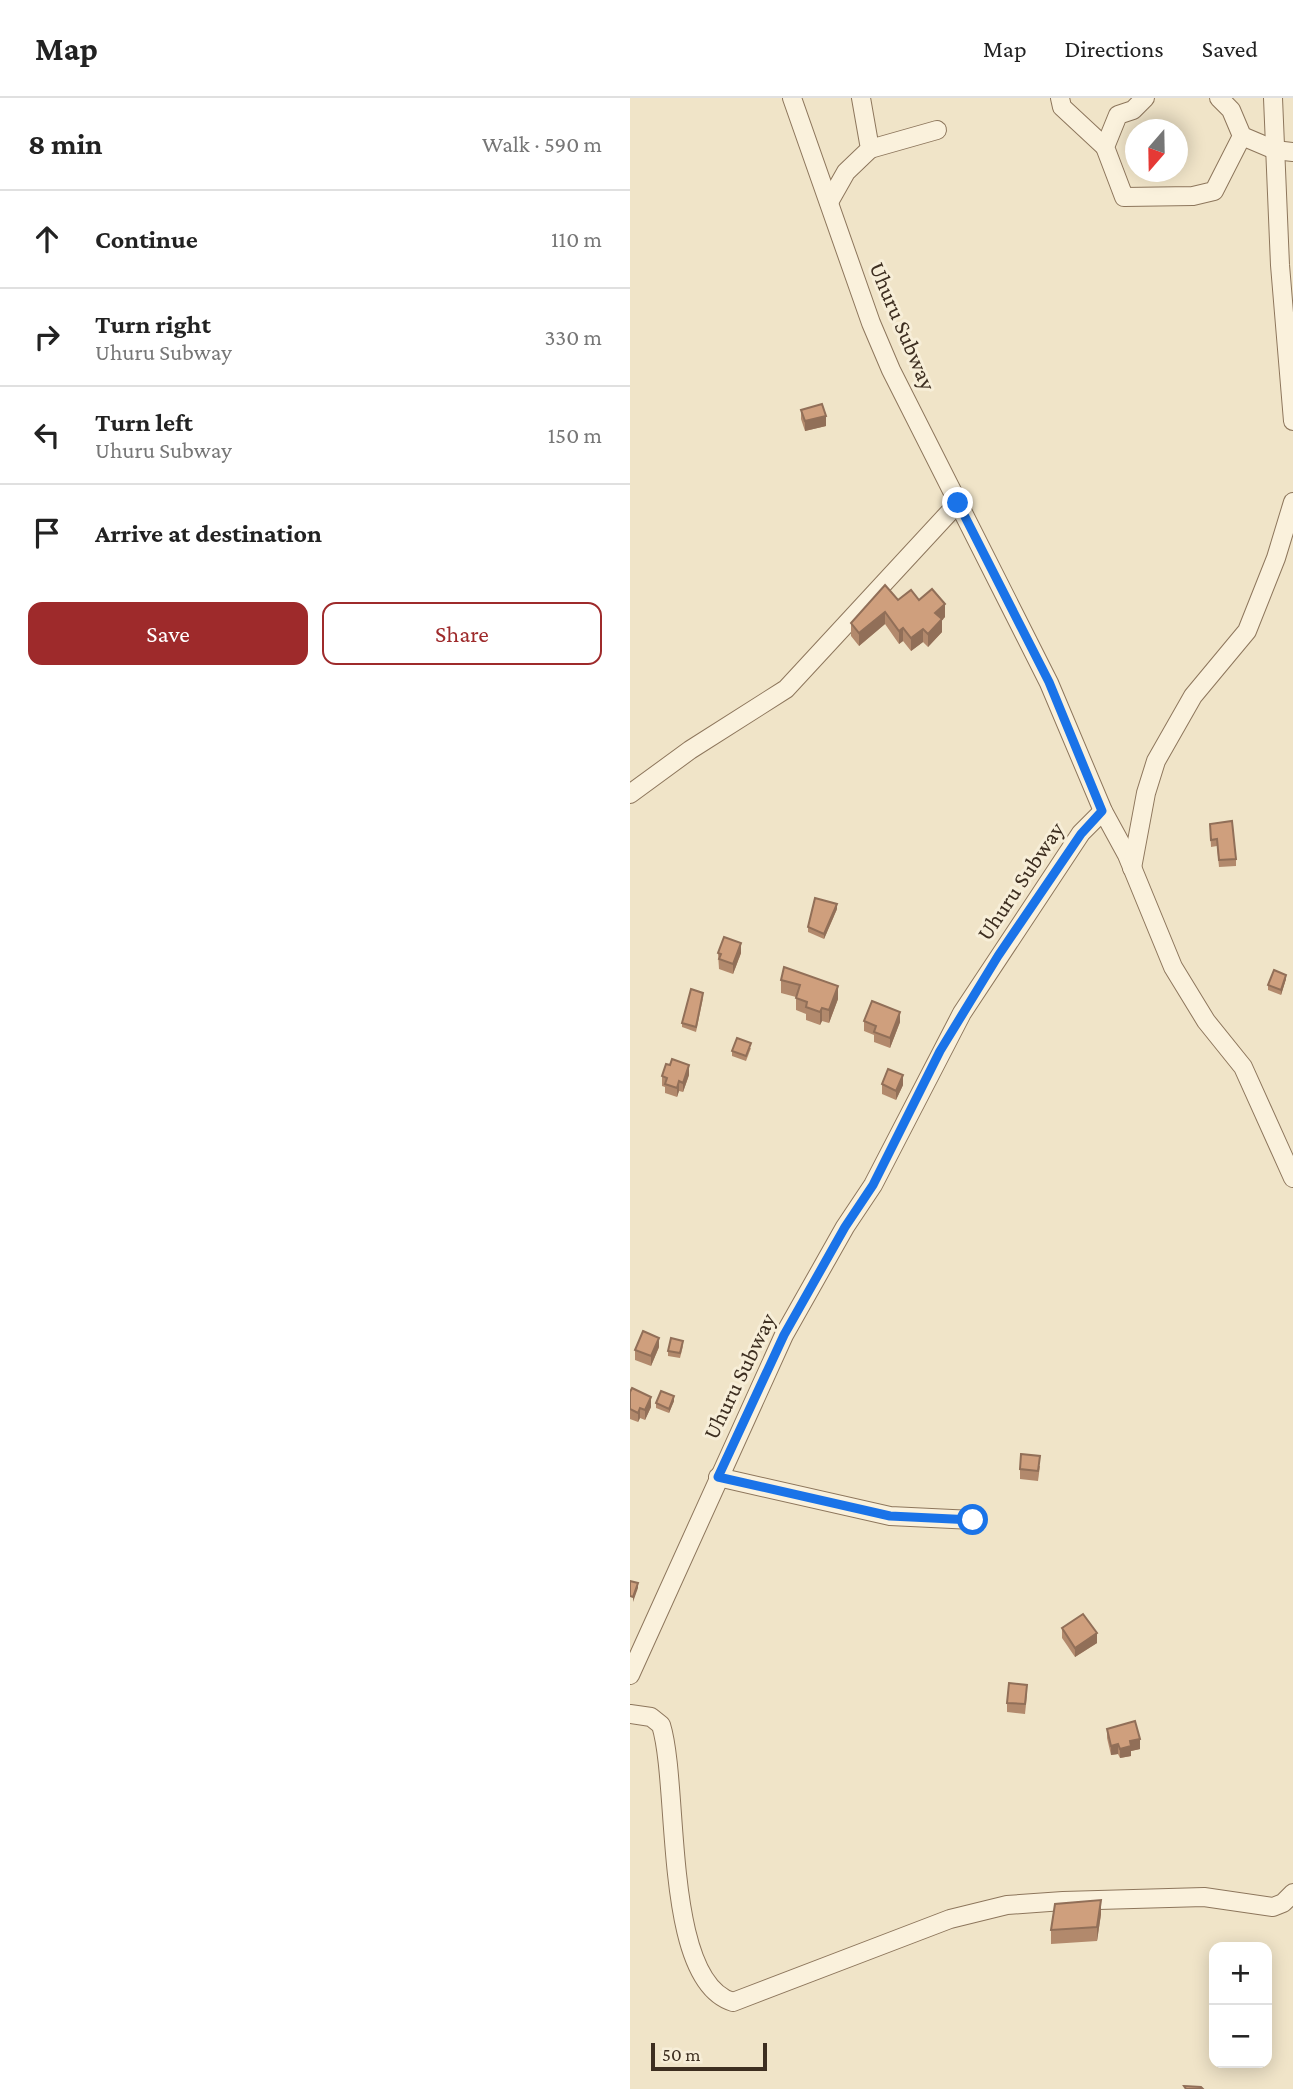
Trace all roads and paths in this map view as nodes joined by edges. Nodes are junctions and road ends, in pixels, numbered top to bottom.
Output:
1 (792, 98) edge
2 (861, 98) edge
3 (1060, 98) edge
4 (1145, 98) edge
5 (1273, 98) edge
6 (1229, 102) edge
7 (1117, 106) edge
8 (937, 130) dead end
9 (1242, 136) junction
10 (1105, 147) junction
11 (870, 149) junction
12 (1284, 151) edge
13 (829, 202) junction
14 (1293, 421) edge
15 (1293, 502) edge
16 (958, 503) junction
17 (630, 794) edge
18 (1102, 811) junction
19 (1132, 868) junction
20 (1293, 1178) edge
21 (718, 1477) junction
22 (973, 1520) dead end
23 (630, 1675) edge
24 (630, 1714) edge
25 (1293, 1893) edge

1 - 13 street, Uhuru Subway
2 - 11 street
3 - 10 street
4 - 7 street
5 - 12 street
6 - 9 street
7 - 10 street
8 - 11 street
9 - 10 street
9 - 12 street
11 - 13 street
12 - 14 street
13 - 16 street, Uhuru Subway
15 - 19 street
16 - 17 street
16 - 18 street, Uhuru Subway
18 - 19 street
18 - 21 street, Uhuru Subway
19 - 20 street
21 - 22 street
21 - 23 street, Uhuru Subway
24 - 25 street

